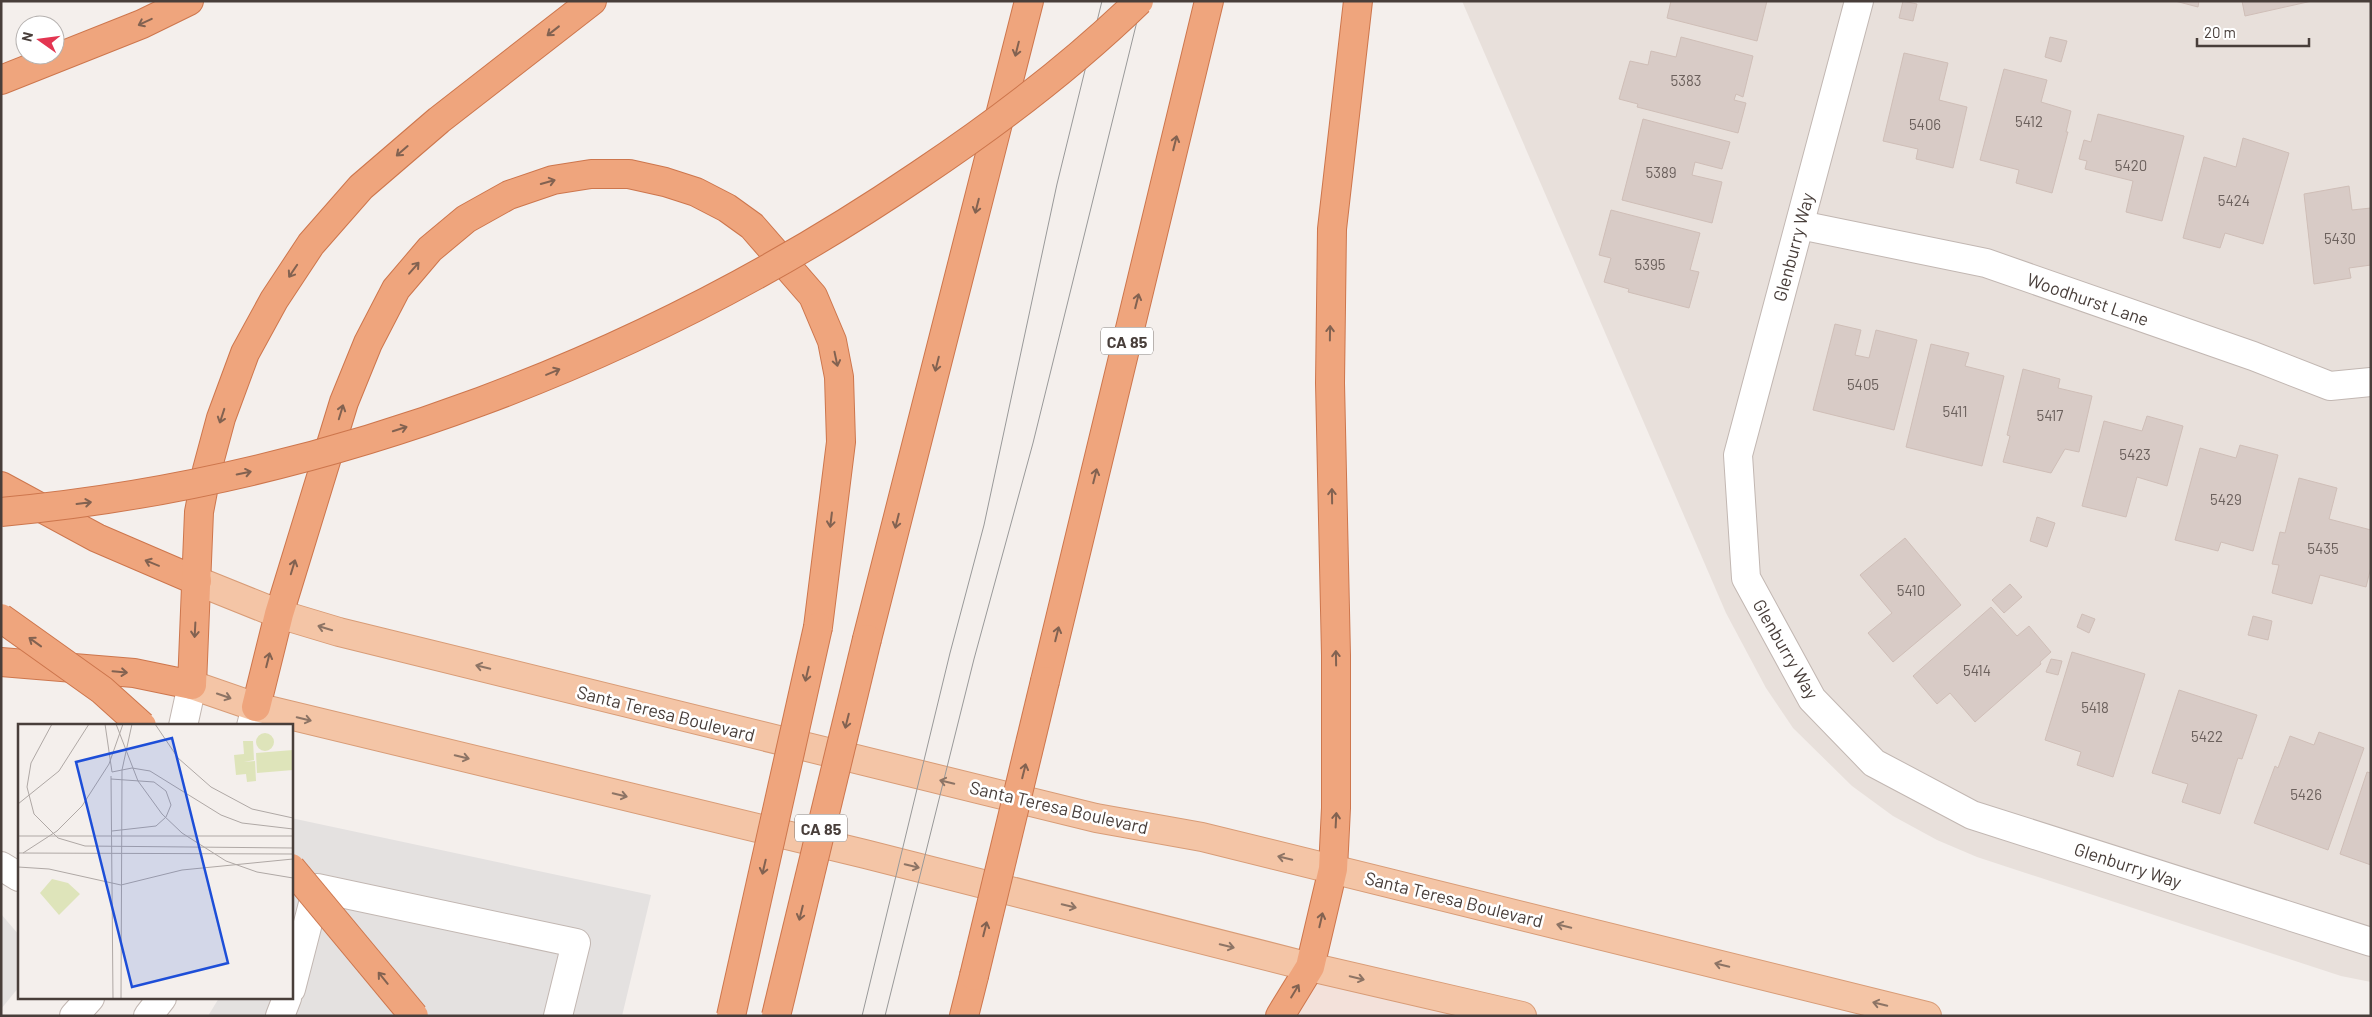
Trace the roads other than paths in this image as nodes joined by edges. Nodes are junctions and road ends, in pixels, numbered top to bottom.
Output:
1 (189, 1) edge
2 (592, 1) edge
3 (1029, 1) edge
4 (1139, 1) edge
5 (1209, 1) edge
6 (1358, 1) edge
7 (1859, 1) edge
8 (1, 80) edge
9 (1800, 225) junction
10 (2371, 382) edge
11 (1, 486) edge
12 (1, 512) edge
13 (197, 581) junction
14 (279, 614) junction
15 (1, 618) edge
16 (1, 662) edge
17 (192, 685) junction
18 (254, 716) edge
19 (140, 724) edge
20 (183, 724) edge
21 (289, 724) edge
22 (292, 725) edge
23 (1, 866) edge
24 (292, 869) edge
25 (1333, 869) junction
26 (18, 876) edge
27 (2371, 942) edge
28 (1310, 967) junction
29 (292, 985) edge
30 (88, 1000) edge
31 (160, 1000) edge
32 (286, 1000) edge
33 (74, 1016) edge
34 (148, 1016) edge
35 (280, 1016) edge
36 (414, 1016) edge
37 (558, 1016) edge
38 (731, 1016) edge
39 (776, 1016) edge
40 (964, 1016) edge
41 (1280, 1016) edge
42 (1522, 1016) edge
43 (1927, 1016) edge

1 -> 8 highway
2 -> 13 highway
3 -> 39 highway, CA 85, bridge
12 -> 4 highway, bridge
40 -> 5 highway, CA 85, bridge
25 -> 6 highway
7 - 9 street, Glenburry Way
9 - 10 street, Woodhurst Lane
9 - 27 street, Glenburry Way
13 -> 11 highway
13 - 14 main road, Santa Teresa Boulevard
13 -> 17 highway
18 -> 14 highway
25 -> 14 main road, Santa Teresa Boulevard
14 -> 38 highway, bridge
19 -> 15 highway, bridge
16 -> 17 highway
17 -> 18 main road
17 - 20 street
18 -> 21 main road
22 -> 28 main road
23 - 26 street
36 -> 24 highway, bridge
28 -> 25 highway
43 -> 25 main road, Santa Teresa Boulevard
41 -> 28 highway
28 -> 42 main road
29 - 37 street
30 - 33 street
31 - 34 street
32 - 35 street

